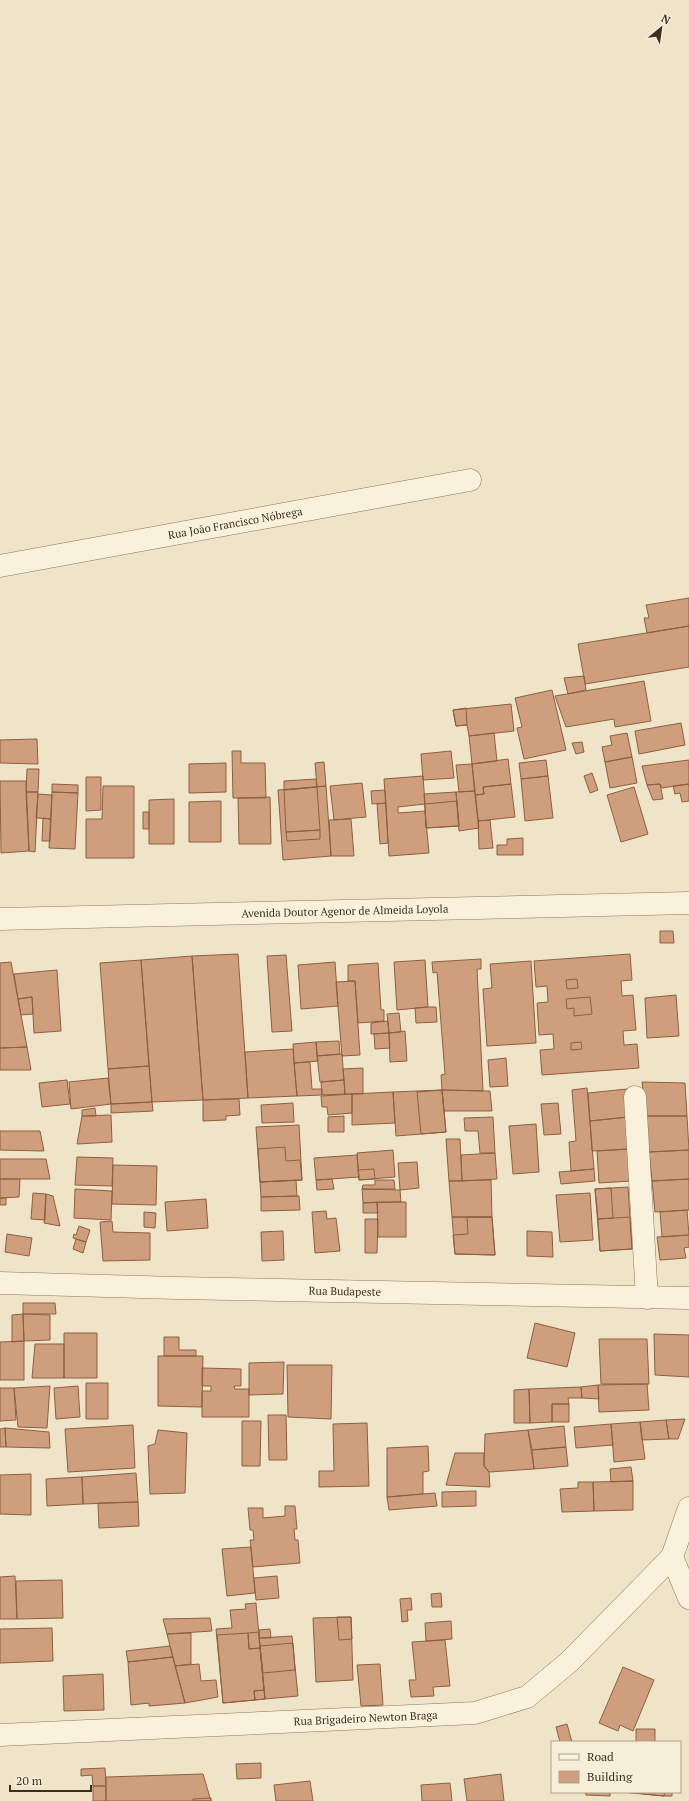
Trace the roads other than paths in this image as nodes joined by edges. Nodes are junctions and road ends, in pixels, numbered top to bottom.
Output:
1 (470, 480) dead end
2 (0, 566) edge
3 (689, 903) edge
4 (0, 919) edge
5 (635, 1097) dead end
6 (0, 1283) edge
7 (647, 1298) junction
8 (689, 1298) edge
9 (689, 1508) edge
10 (672, 1557) junction
11 (689, 1598) edge
12 (0, 1735) edge

1 - 2 street, Rua João Francisco Nóbrega
3 - 4 street, Avenida Doutor Agenor de Almeida Loyola
5 - 7 street
6 - 7 street, Rua Budapeste
7 - 8 street, Rua Budapeste
9 - 10 street
10 - 11 street
10 - 12 street, Rua Brigadeiro Newton Braga

